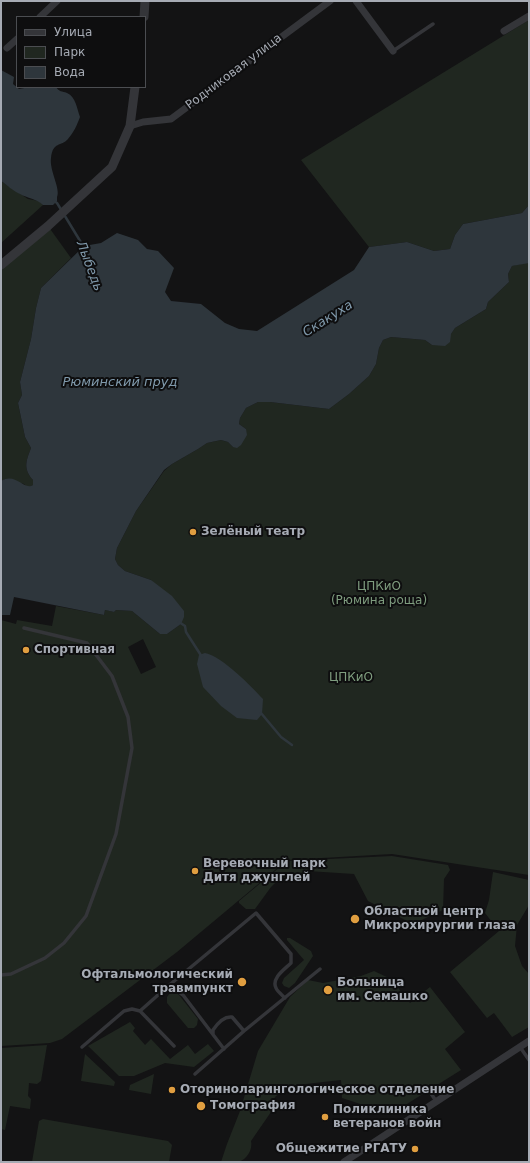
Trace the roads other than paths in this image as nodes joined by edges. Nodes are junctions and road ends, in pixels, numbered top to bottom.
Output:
1 (57, 1) edge
2 (145, 1) edge
3 (330, 1) edge
4 (356, 1) edge
5 (41, 16) edge
6 (144, 16) edge
7 (529, 16) edge
8 (433, 24) dead end
9 (504, 31) dead end
10 (16, 40) edge
11 (8, 48) dead end
12 (393, 51) joint
13 (135, 88) edge
14 (130, 126) junction
15 (1, 265) edge
16 (24, 628) dead end
17 (320, 969) dead end
18 (1, 975) edge
19 (167, 987) junction
20 (285, 998) junction
21 (140, 1011) junction
22 (244, 1031) junction
23 (213, 1035) junction
24 (529, 1041) edge
25 (174, 1046) dead end
26 (82, 1047) dead end
27 (520, 1047) junction
28 (224, 1048) junction
29 (529, 1060) edge
30 (195, 1074) dead end
31 (430, 1092) dead end
32 (436, 1101) junction
33 (344, 1162) edge

1 - 5 street
2 - 6 street
3 - 14 street, Родниковая улица
4 - 12 street
7 - 9 street
8 - 12 lane
10 - 11 street
13 - 14 street
14 - 15 street
16 - 18 lane
17 - 20 lane
19 - 20 lane
19 - 21 lane
19 - 23 lane
20 - 22 lane
21 - 25 lane
21 - 26 lane
22 - 23 lane
22 - 28 lane
23 - 28 lane
24 - 27 street
27 - 29 lane
27 - 32 street
28 - 30 lane
31 - 32 lane
32 - 33 street

